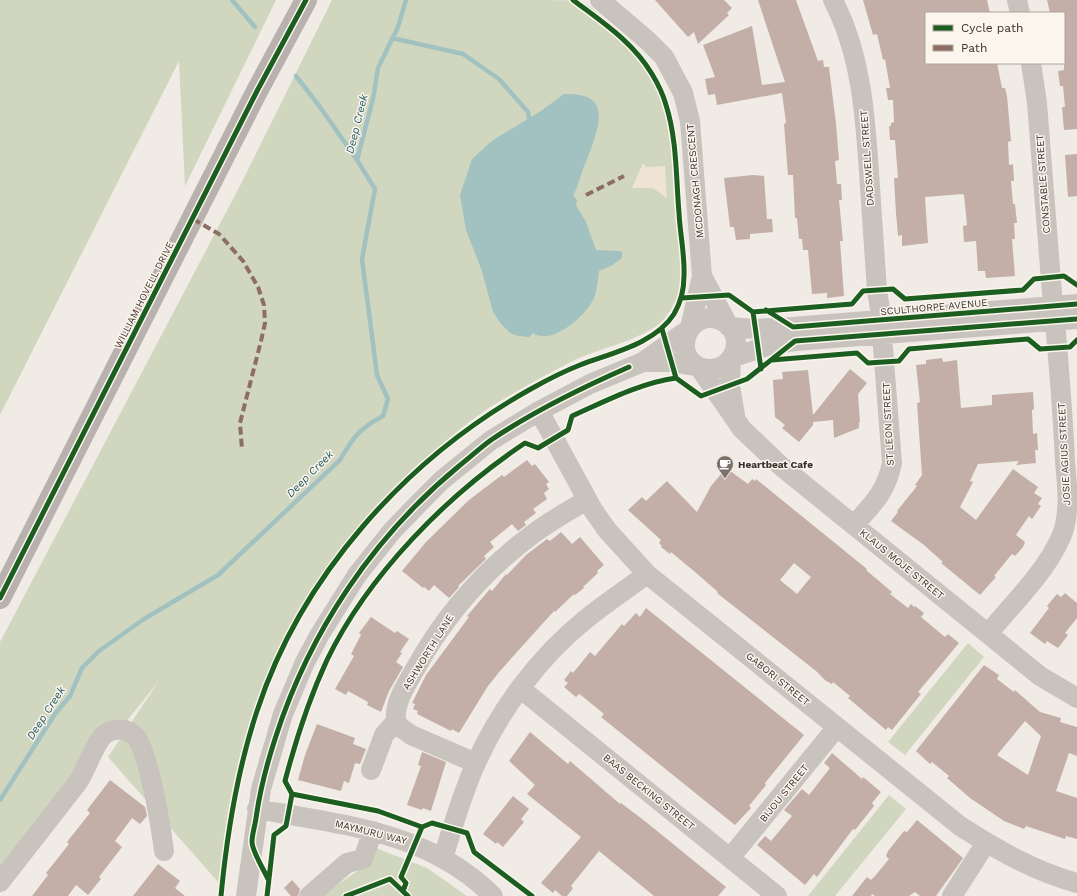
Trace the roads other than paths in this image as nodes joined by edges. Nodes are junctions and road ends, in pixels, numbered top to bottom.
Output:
1 (306, 0) edge
2 (600, 0) edge
3 (833, 0) edge
4 (1017, 0) edge
5 (1020, 12) edge
6 (1031, 64) edge
7 (702, 276) junction
8 (1077, 304) edge
9 (1054, 313) junction
10 (1077, 319) edge
11 (728, 326) junction
12 (882, 327) junction
13 (689, 329) junction
14 (731, 359) junction
15 (643, 362) junction
16 (697, 367) junction
17 (539, 411) junction
18 (735, 419) junction
19 (586, 500) junction
20 (854, 525) junction
21 (647, 574) junction
22 (0, 598) edge
23 (988, 634) junction
24 (521, 689) junction
25 (1077, 698) edge
26 (396, 721) junction
27 (837, 728) junction
28 (476, 763) junction
29 (371, 770) dead end
30 (257, 809) junction
31 (373, 831) junction
32 (986, 843) junction
33 (164, 850) dead end
34 (443, 858) junction
35 (730, 858) junction
36 (0, 882) edge
37 (1077, 883) edge
38 (246, 896) edge
39 (309, 896) edge
40 (493, 896) edge
41 (778, 896) edge
42 (952, 896) edge

1 - 22 main road, WILLIAM HOVELL DRIVE
2 - 7 street, MCDONAGH CRESCENT
3 - 12 street, DADSWELL STREET
4 - 5 street
6 - 9 street, CONSTABLE STREET
7 - 11 street, MCDONAGH CRESCENT
7 - 13 street, MCDONAGH CRESCENT
8 - 9 street, SCULTHORPE AVENUE
9 - 10 street, SCULTHORPE AVENUE
9 - 12 street, SCULTHORPE AVENUE
9 - 23 street, JOSIE AGIUS STREET
11 - 12 street, SCULTHORPE AVENUE
11 - 13 street
11 - 14 street
12 - 14 street, SCULTHORPE AVENUE
12 - 20 street, ST LEON STREET
13 - 15 street
13 - 16 street
14 - 16 street
14 - 18 street, KLAUS MOJE STREET
15 - 16 street
15 - 17 street
16 - 18 street, KLAUS MOJE STREET
17 - 19 street, GABORI STREET
17 - 30 street
18 - 20 street, KLAUS MOJE STREET
19 - 21 street, GABORI STREET
19 - 26 street, ASHWORTH LANE
20 - 23 street, KLAUS MOJE STREET
21 - 24 street
21 - 27 street, GABORI STREET
23 - 25 street, KLAUS MOJE STREET
24 - 28 street
24 - 35 street, BAAS BECKING STREET
26 - 28 street
26 - 29 street
27 - 32 street, GABORI STREET
27 - 35 street, BIJOU STREET
28 - 34 street
30 - 31 street, MAYMURU WAY
30 - 38 street
31 - 34 street, MAYMURU WAY
31 - 39 street
32 - 37 street, GABORI STREET
32 - 42 street
33 - 36 street
34 - 40 street, MAYMURU WAY
35 - 41 street, BAAS BECKING STREET

